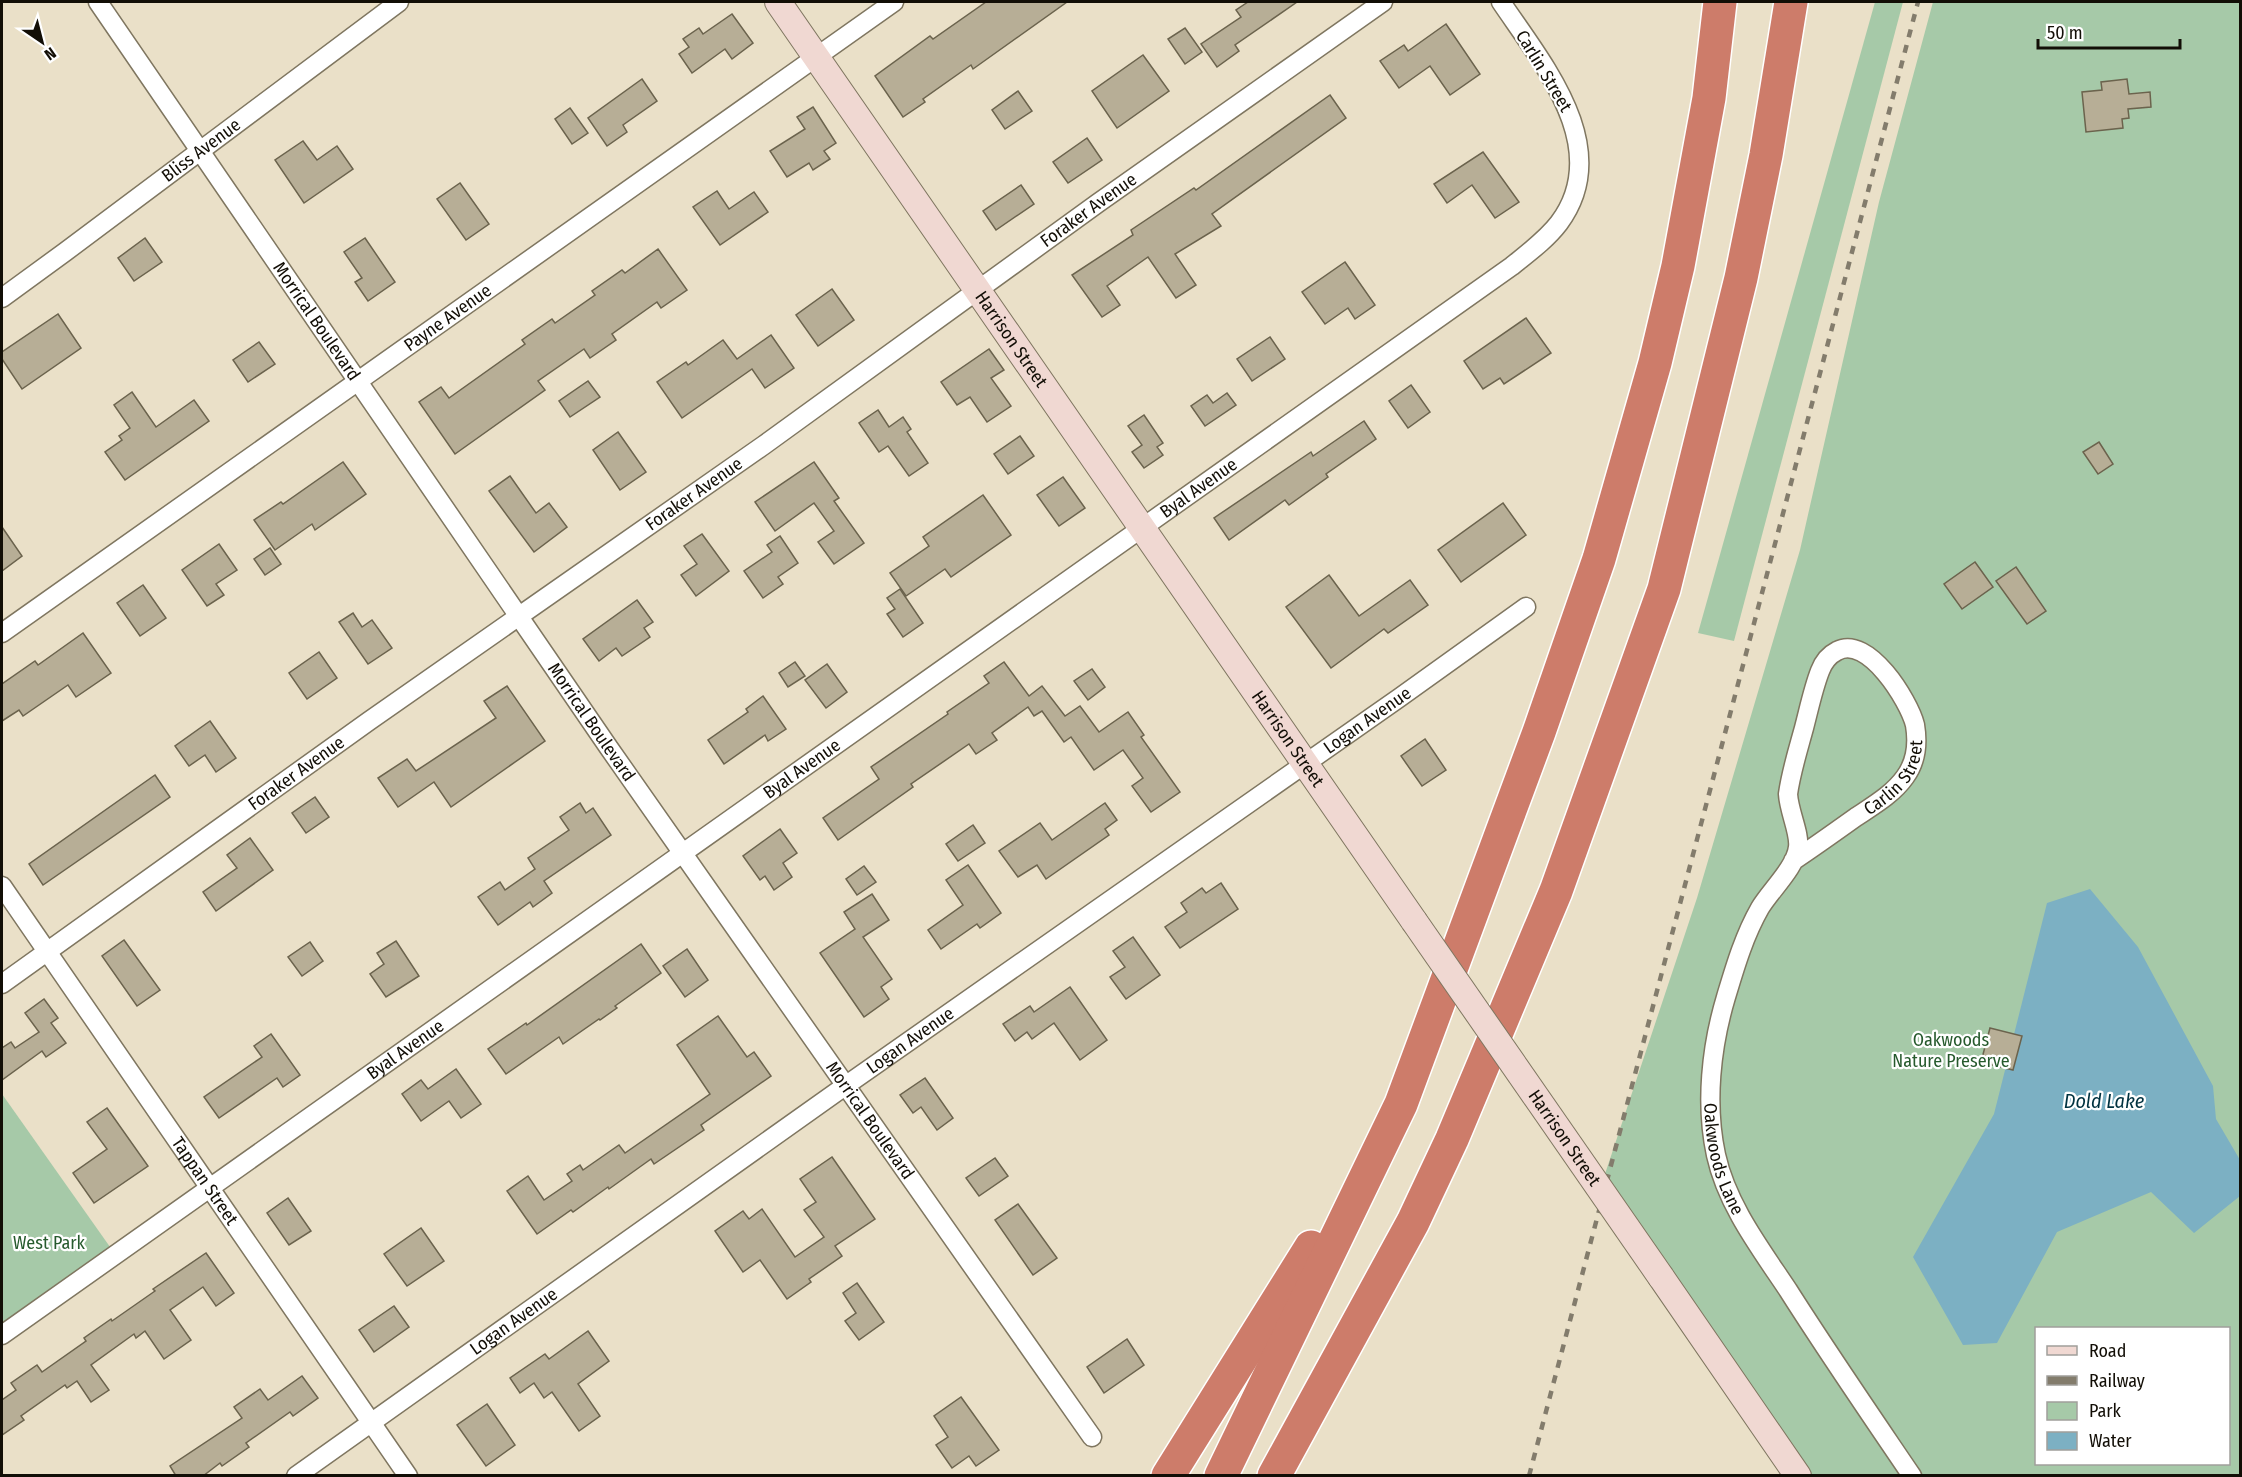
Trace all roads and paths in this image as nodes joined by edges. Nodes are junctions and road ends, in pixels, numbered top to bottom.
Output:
1 (98, 2) edge
2 (399, 2) edge
3 (778, 2) edge
4 (894, 2) edge
5 (1383, 2) edge
6 (1501, 2) edge
7 (1720, 2) edge
8 (1791, 2) edge
9 (816, 56) junction
10 (201, 150) junction
11 (1578, 181) joint
12 (979, 290) junction
13 (2, 298) edge
14 (357, 379) junction
15 (1143, 527) junction
16 (1526, 607) dead end
17 (519, 616) junction
18 (2, 633) edge
19 (1306, 764) junction
20 (1789, 808) joint
21 (683, 853) junction
22 (1793, 861) junction
23 (2, 886) edge
24 (47, 952) junction
25 (2, 984) edge
26 (845, 1086) junction
27 (1401, 1104) junction
28 (210, 1188) junction
29 (1413, 1222) junction
30 (2, 1335) edge
31 (371, 1421) junction
32 (1092, 1437) dead end
33 (296, 1476) edge
34 (408, 1476) edge
35 (1168, 1476) edge
36 (1221, 1476) edge
37 (1274, 1476) edge
38 (1294, 1476) edge
39 (1798, 1476) edge
40 (1912, 1476) edge

1 - 10 street, Morrical Boulevard
2 - 10 street, Bliss Avenue
3 - 9 street, Harrison Street
4 - 9 street, Payne Avenue
5 - 12 street, Foraker Avenue
6 - 11 street, Carlin Street
7 - 27 highway
8 - 29 highway
9 - 12 street, Harrison Street
9 - 14 street, Payne Avenue
10 - 13 street, Bliss Avenue
10 - 14 street, Morrical Boulevard
11 - 15 street, Byal Avenue
12 - 15 street, Harrison Street
12 - 17 street, Foraker Avenue
14 - 17 street, Morrical Boulevard
14 - 18 street, Payne Avenue
15 - 19 street, Harrison Street
15 - 21 street, Byal Avenue
16 - 19 street, Logan Avenue
17 - 21 street, Morrical Boulevard
17 - 24 street, Foraker Avenue
19 - 26 street, Logan Avenue
19 - 39 street, Harrison Street, bridge
20 - 22 street, Oakwoods Lane
20 - 22 street, Carlin Street
21 - 26 street, Morrical Boulevard
21 - 28 street, Byal Avenue
22 - 40 street, Oakwoods Lane
23 - 24 street, Tappan Street
24 - 25 street, Foraker Avenue
24 - 28 street, Tappan Street
26 - 31 street, Logan Avenue
26 - 32 street, Morrical Boulevard
27 - 35 highway
27 - 36 highway
28 - 30 street, Byal Avenue
28 - 31 street, Tappan Street
29 - 37 highway
29 - 38 highway
31 - 33 street, Logan Avenue
31 - 34 street, Tappan Street

